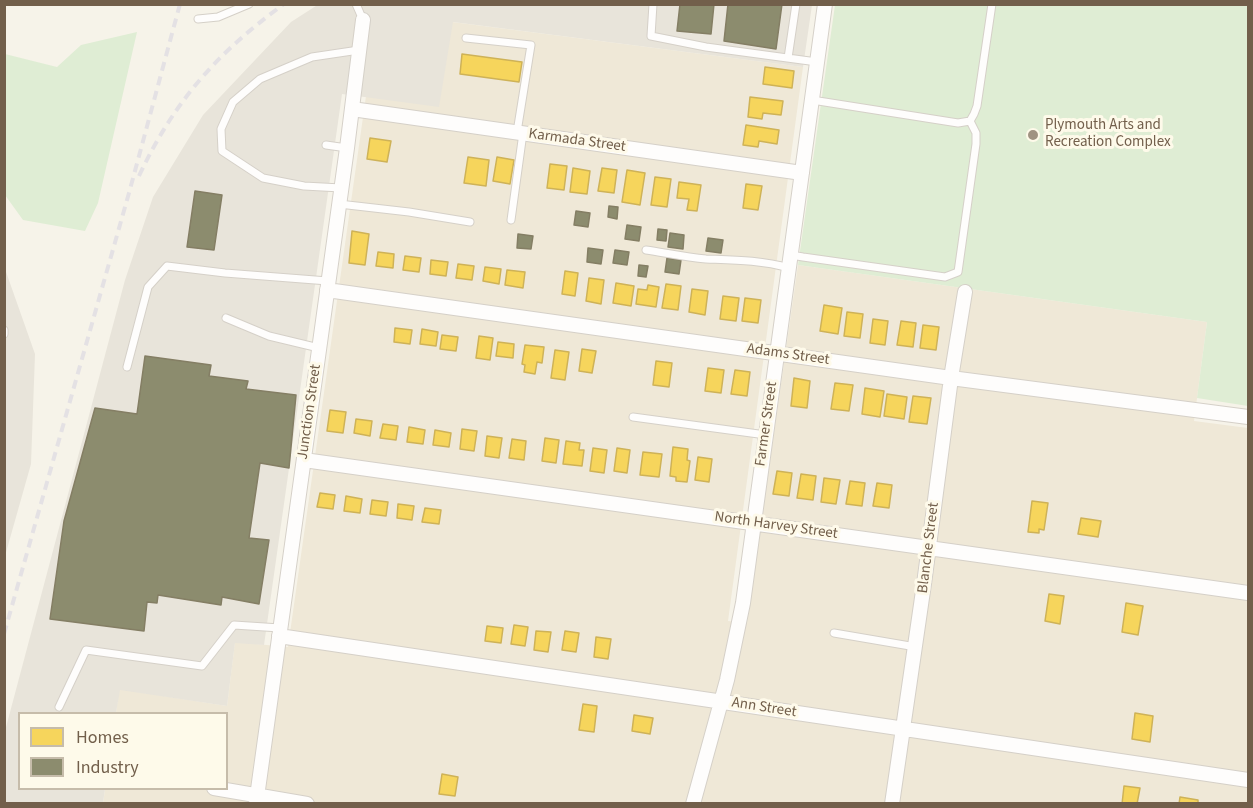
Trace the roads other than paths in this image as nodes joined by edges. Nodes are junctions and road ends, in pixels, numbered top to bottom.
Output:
1 (249, 4) edge
2 (356, 4) edge
3 (653, 4) edge
4 (796, 4) edge
5 (825, 4) edge
6 (992, 4) edge
7 (198, 19) dead end
8 (363, 20) joint
9 (466, 38) dead end
10 (360, 50) junction
11 (788, 58) junction
12 (817, 62) junction
13 (812, 100) junction
14 (352, 109) junction
15 (970, 121) junction
16 (520, 133) junction
17 (326, 145) dead end
18 (347, 148) junction
19 (802, 173) junction
20 (341, 188) junction
21 (339, 204) junction
22 (511, 219) dead end
23 (470, 222) dead end
24 (646, 250) dead end
25 (790, 261) junction
26 (328, 285) junction
27 (965, 292) dead end
28 (226, 318) dead end
29 (319, 348) junction
30 (777, 353) junction
31 (127, 367) dead end
32 (951, 378) junction
33 (633, 417) dead end
34 (1248, 417) edge
35 (766, 435) junction
36 (304, 460) junction
37 (753, 523) junction
38 (928, 548) junction
39 (1248, 593) edge
40 (280, 632) junction
41 (834, 633) dead end
42 (915, 647) junction
43 (722, 702) junction
44 (59, 707) dead end
45 (903, 729) junction
46 (1248, 780) edge
47 (218, 790) edge
48 (256, 799) edge
49 (308, 804) edge
50 (693, 804) edge
51 (892, 804) edge

1 - 7 lane
2 - 8 lane
3 - 11 lane
4 - 11 lane
5 - 12 street, Farmer Street
6 - 15 lane
8 - 10 street, Junction Street
9 - 16 lane
10 - 14 street, Junction Street
10 - 20 lane
11 - 12 lane
12 - 13 street, Farmer Street
13 - 15 lane
13 - 19 street, Farmer Street
14 - 16 street, Karmada Street
14 - 18 street, Junction Street
15 - 25 lane
16 - 19 street, Karmada Street
16 - 22 lane
17 - 18 lane
18 - 20 street, Junction Street
19 - 25 street, Farmer Street
20 - 21 street, Junction Street
21 - 23 lane
21 - 26 street, Junction Street
24 - 25 lane
25 - 30 street, Farmer Street
26 - 29 street, Junction Street
26 - 30 street, Adams Street
26 - 31 lane
27 - 32 street, Blanche Street
28 - 29 lane
29 - 36 street, Junction Street
30 - 32 street, Adams Street
30 - 35 street, Farmer Street
32 - 34 street, Adams Street
32 - 38 street, Blanche Street
33 - 35 lane
35 - 37 street, Farmer Street
36 - 37 street, North Harvey Street
36 - 40 street, Junction Street
37 - 38 street, North Harvey Street
37 - 43 street, Farmer Street
38 - 39 street, North Harvey Street
38 - 42 street, Blanche Street
40 - 43 street, Ann Street
40 - 44 lane
40 - 48 street, Junction Street
41 - 42 lane
42 - 45 street, Blanche Street
43 - 45 street, Ann Street
43 - 50 street, Farmer Street
45 - 46 street, Ann Street
45 - 51 street, Blanche Street
47 - 48 street
48 - 49 street

